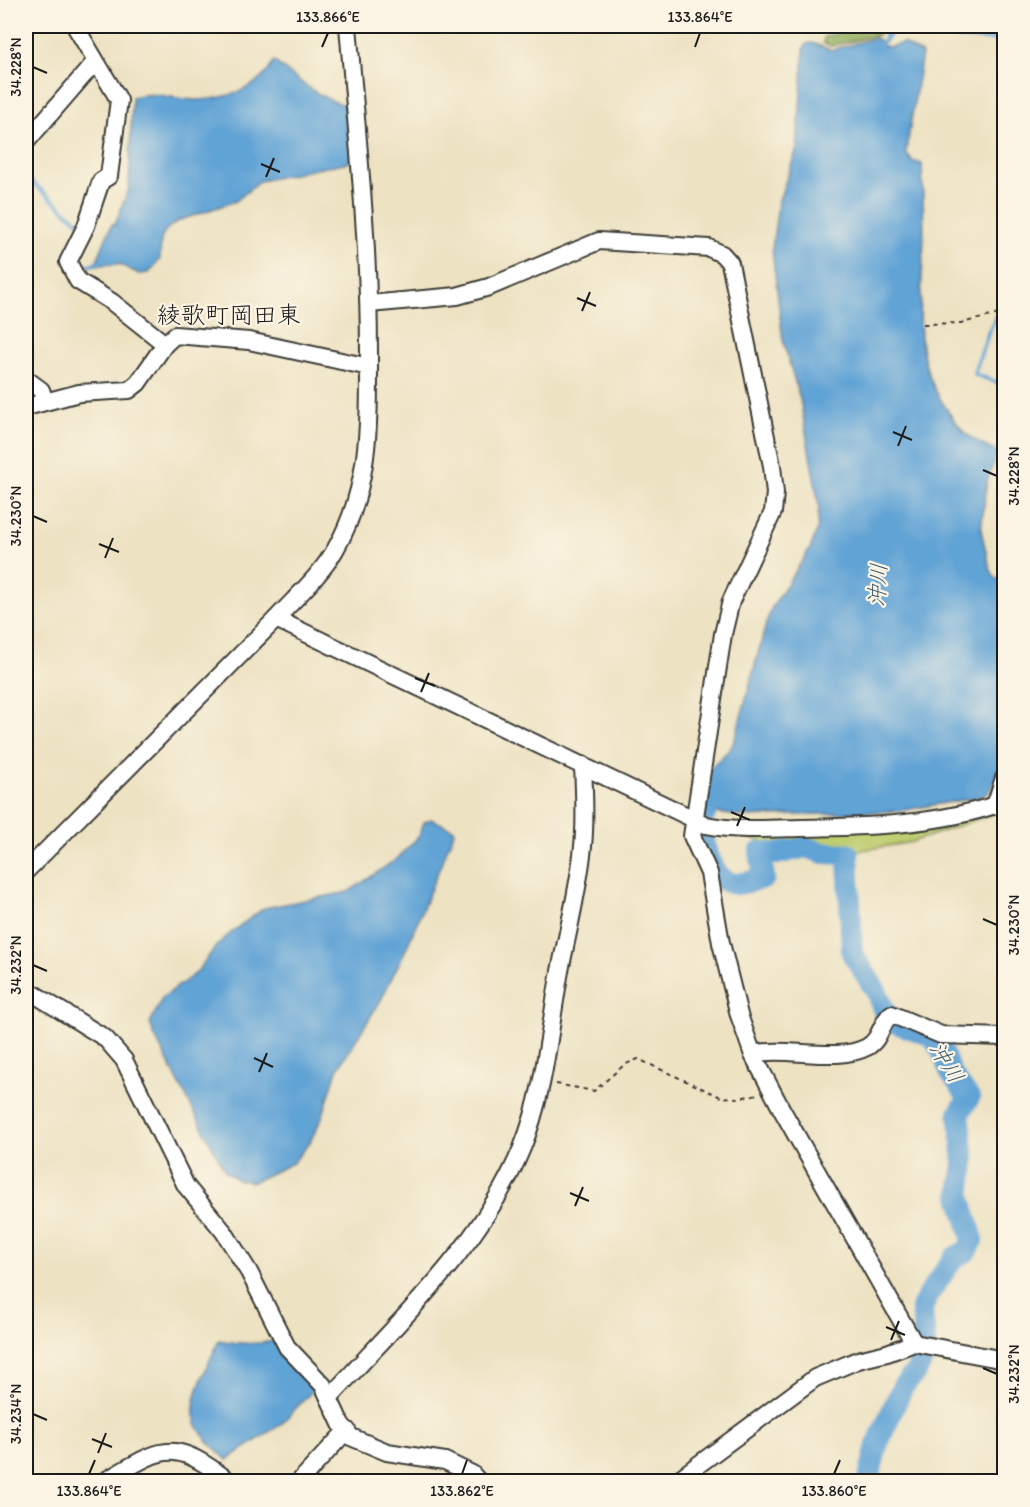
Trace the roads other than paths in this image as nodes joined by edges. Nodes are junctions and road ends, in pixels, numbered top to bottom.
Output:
1 (75, 26) edge
2 (348, 26) edge
3 (95, 62) junction
4 (26, 142) edge
5 (369, 304) junction
6 (165, 344) junction
7 (369, 367) junction
8 (26, 379) edge
9 (45, 401) junction
10 (26, 407) edge
11 (276, 619) junction
12 (583, 765) junction
13 (1005, 778) edge
14 (1000, 804) edge
15 (694, 820) junction
16 (26, 871) edge
17 (26, 988) edge
18 (1005, 1037) edge
19 (753, 1054) junction
20 (922, 1344) junction
21 (1005, 1360) edge
22 (329, 1398) junction
23 (347, 1430) junction
24 (103, 1482) edge
25 (230, 1482) edge
26 (299, 1482) edge
27 (478, 1482) edge
28 (675, 1482) edge

1 - 3 street
2 - 5 street
3 - 4 street
3 - 6 street
5 - 7 street
5 - 15 street
6 - 7 street
6 - 9 street
7 - 11 street
8 - 9 street
9 - 10 street
11 - 12 street
11 - 16 street
12 - 15 street
12 - 22 street
13 - 14 street
14 - 15 street
15 - 19 street
17 - 22 street
18 - 19 street
19 - 20 street
20 - 21 street
20 - 28 street
22 - 23 street
23 - 26 street
23 - 27 street
24 - 25 street

